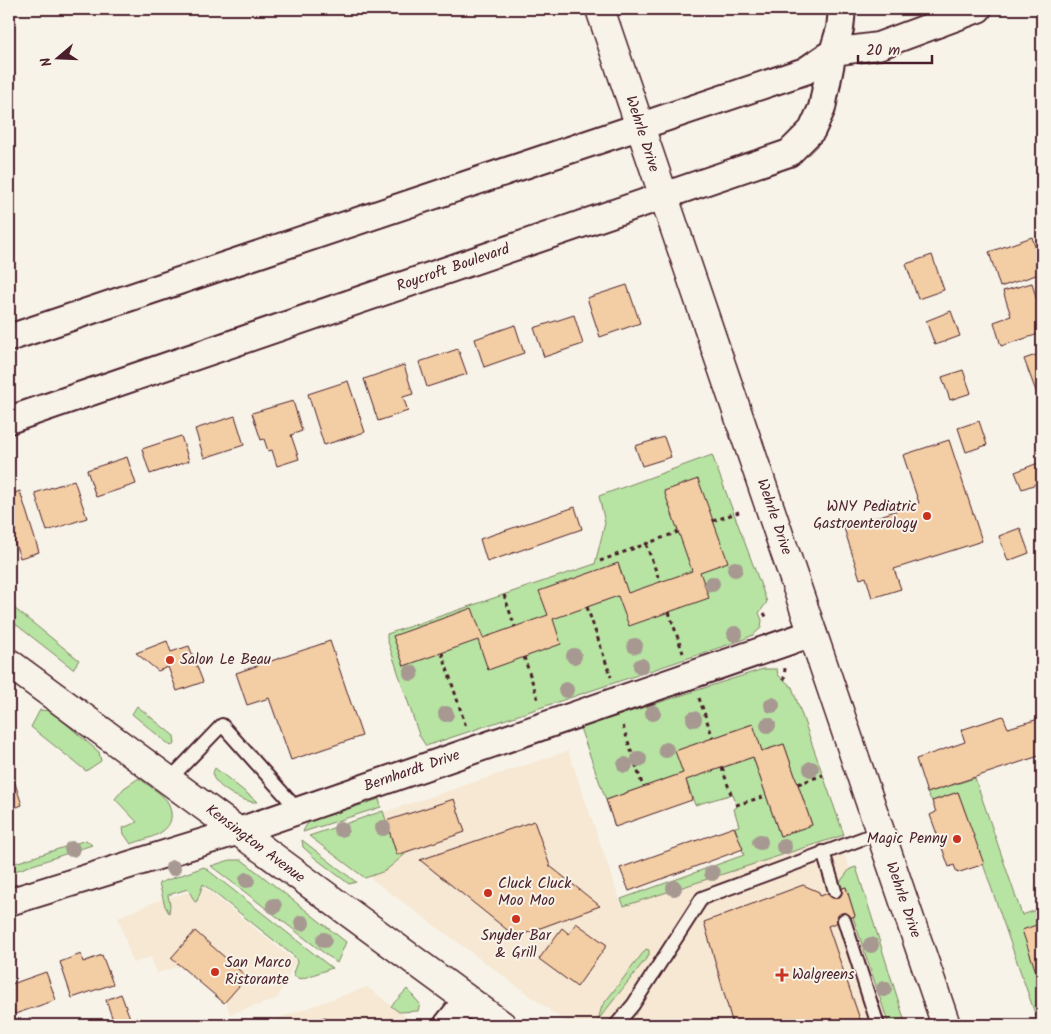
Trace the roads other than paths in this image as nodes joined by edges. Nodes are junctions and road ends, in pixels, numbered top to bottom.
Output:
1 (600, 9) edge
2 (842, 9) edge
3 (978, 9) edge
4 (832, 52) junction
5 (640, 126) junction
6 (663, 197) junction
7 (9, 338) edge
8 (9, 420) edge
9 (813, 633) junction
10 (9, 664) edge
11 (169, 780) junction
12 (298, 810) junction
13 (239, 831) junction
14 (880, 832) junction
15 (823, 852) junction
16 (835, 891) dead end
17 (9, 902) edge
18 (844, 920) dead end
19 (467, 1000) junction
20 (447, 1025) edge
21 (502, 1025) edge
22 (616, 1025) edge
23 (878, 1025) edge
24 (946, 1025) edge

1 - 5 street, Wehrle Drive
2 - 4 street, Roycroft Boulevard
3 - 4 street
4 - 5 street
4 - 6 street, Roycroft Boulevard
5 - 6 street, Wehrle Drive
5 - 7 street
6 - 8 street, Roycroft Boulevard
6 - 9 street, Wehrle Drive
9 - 12 street, Bernhardt Drive
9 - 14 street, Wehrle Drive
10 - 11 street, Kensington Avenue
11 - 12 lane
11 - 13 street, Kensington Avenue
12 - 13 street, Bernhardt Drive
13 - 17 street, Bernhardt Drive
13 - 19 street, Kensington Avenue
14 - 15 lane
14 - 24 street, Wehrle Drive
15 - 16 lane
15 - 22 lane
18 - 23 lane
19 - 20 street
19 - 21 street, Kensington Avenue

